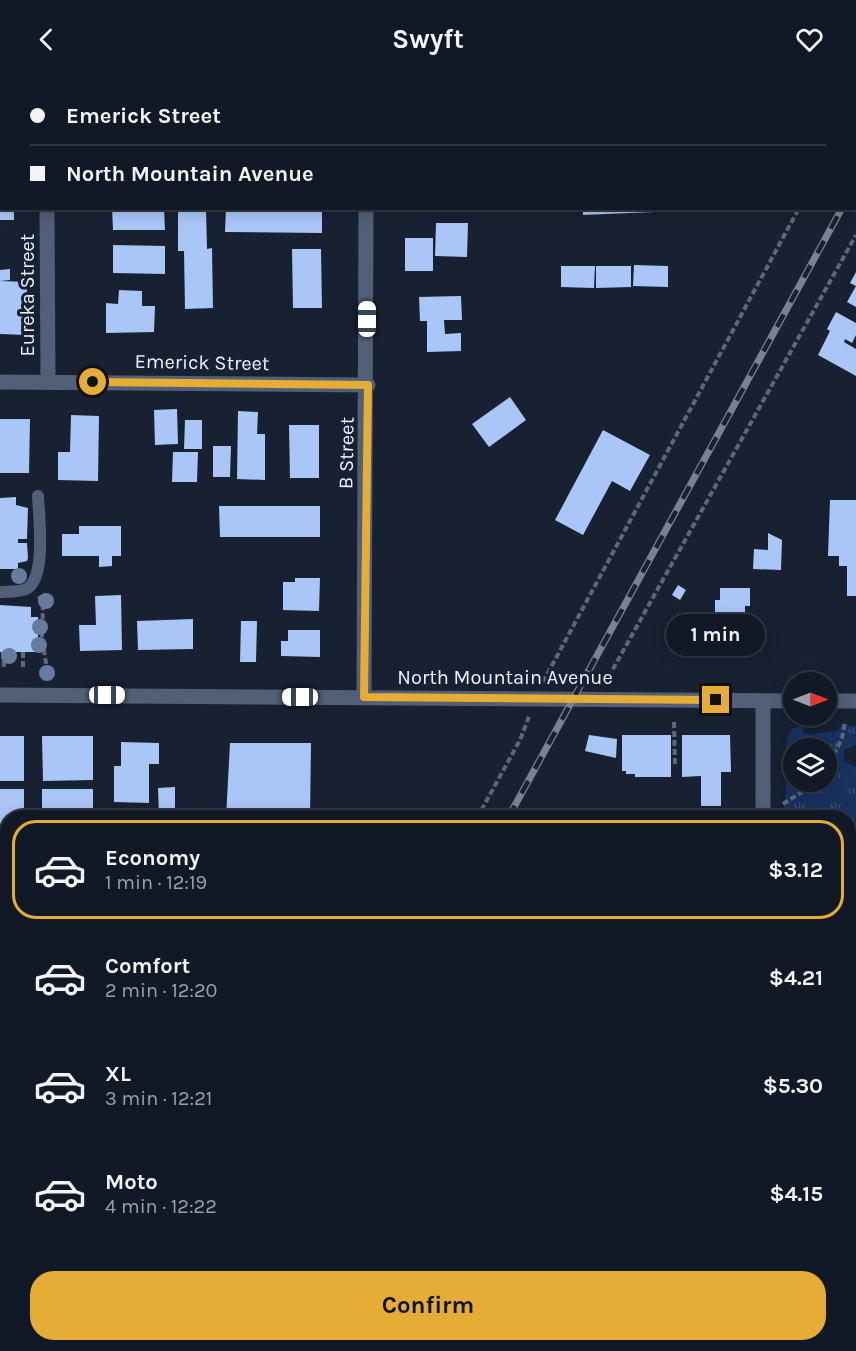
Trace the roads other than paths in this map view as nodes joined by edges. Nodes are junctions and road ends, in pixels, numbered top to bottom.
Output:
1 (48, 210) edge
2 (366, 210) edge
3 (0, 382) edge
4 (48, 382) junction
5 (368, 385) junction
6 (38, 496) dead end
7 (0, 592) edge
8 (0, 694) edge
9 (364, 697) junction
10 (763, 701) junction
11 (783, 701) edge
12 (837, 701) edge
13 (856, 701) edge
14 (763, 810) edge

1 - 4 street, Eureka Street
2 - 5 street, B Street
3 - 4 street, Emerick Street
4 - 5 street, Emerick Street
5 - 9 street, B Street
6 - 7 lane
8 - 9 street, North Mountain Avenue
9 - 10 street, North Mountain Avenue
10 - 11 street, North Mountain Avenue
10 - 14 street
12 - 13 street

